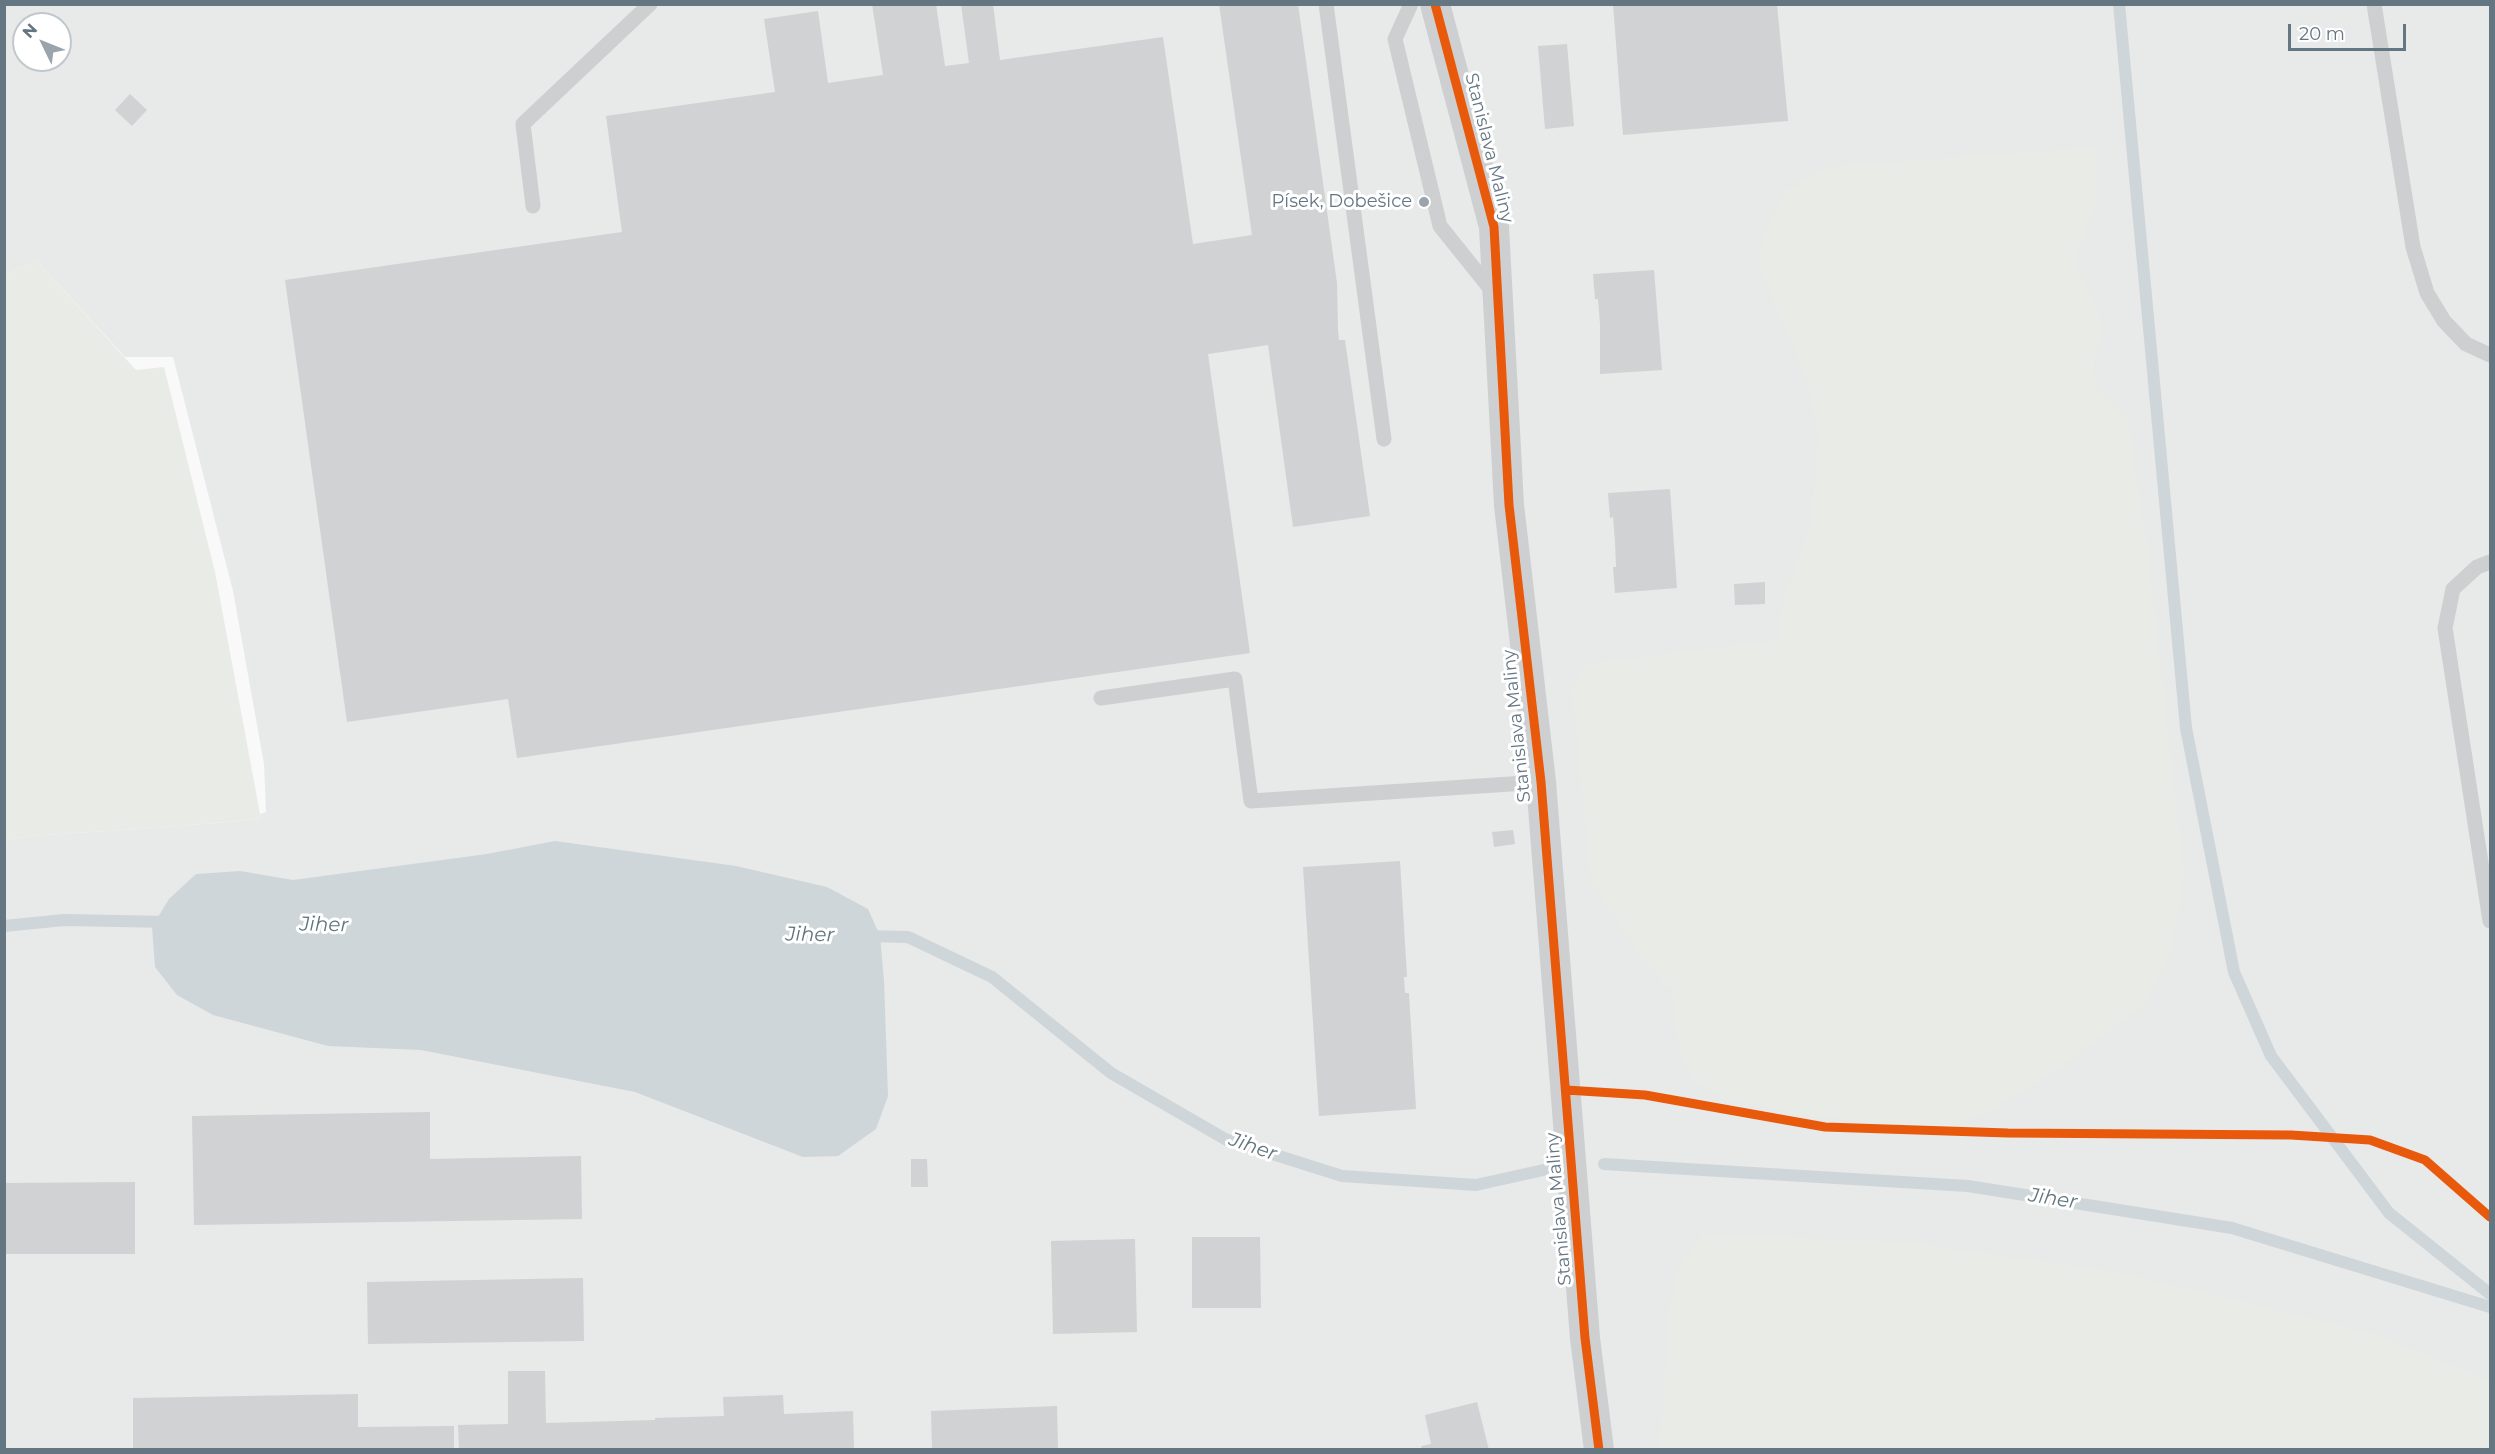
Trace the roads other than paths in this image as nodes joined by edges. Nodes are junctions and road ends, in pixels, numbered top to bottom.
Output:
1 (650, 4) edge
2 (1326, 4) edge
3 (1411, 4) edge
4 (1435, 4) edge
5 (2374, 4) edge
6 (533, 206) dead end
7 (1498, 297) junction
8 (2490, 355) edge
9 (1384, 439) dead end
10 (2490, 562) edge
11 (1101, 698) dead end
12 (1541, 782) junction
13 (2490, 921) edge
14 (1599, 1449) edge

1 - 6 lane
2 - 9 lane
3 - 7 lane
4 - 7 street, Stanislava Maliny
5 - 8 lane
7 - 12 street, Stanislava Maliny
10 - 13 lane
11 - 12 lane
12 - 14 street, Stanislava Maliny

